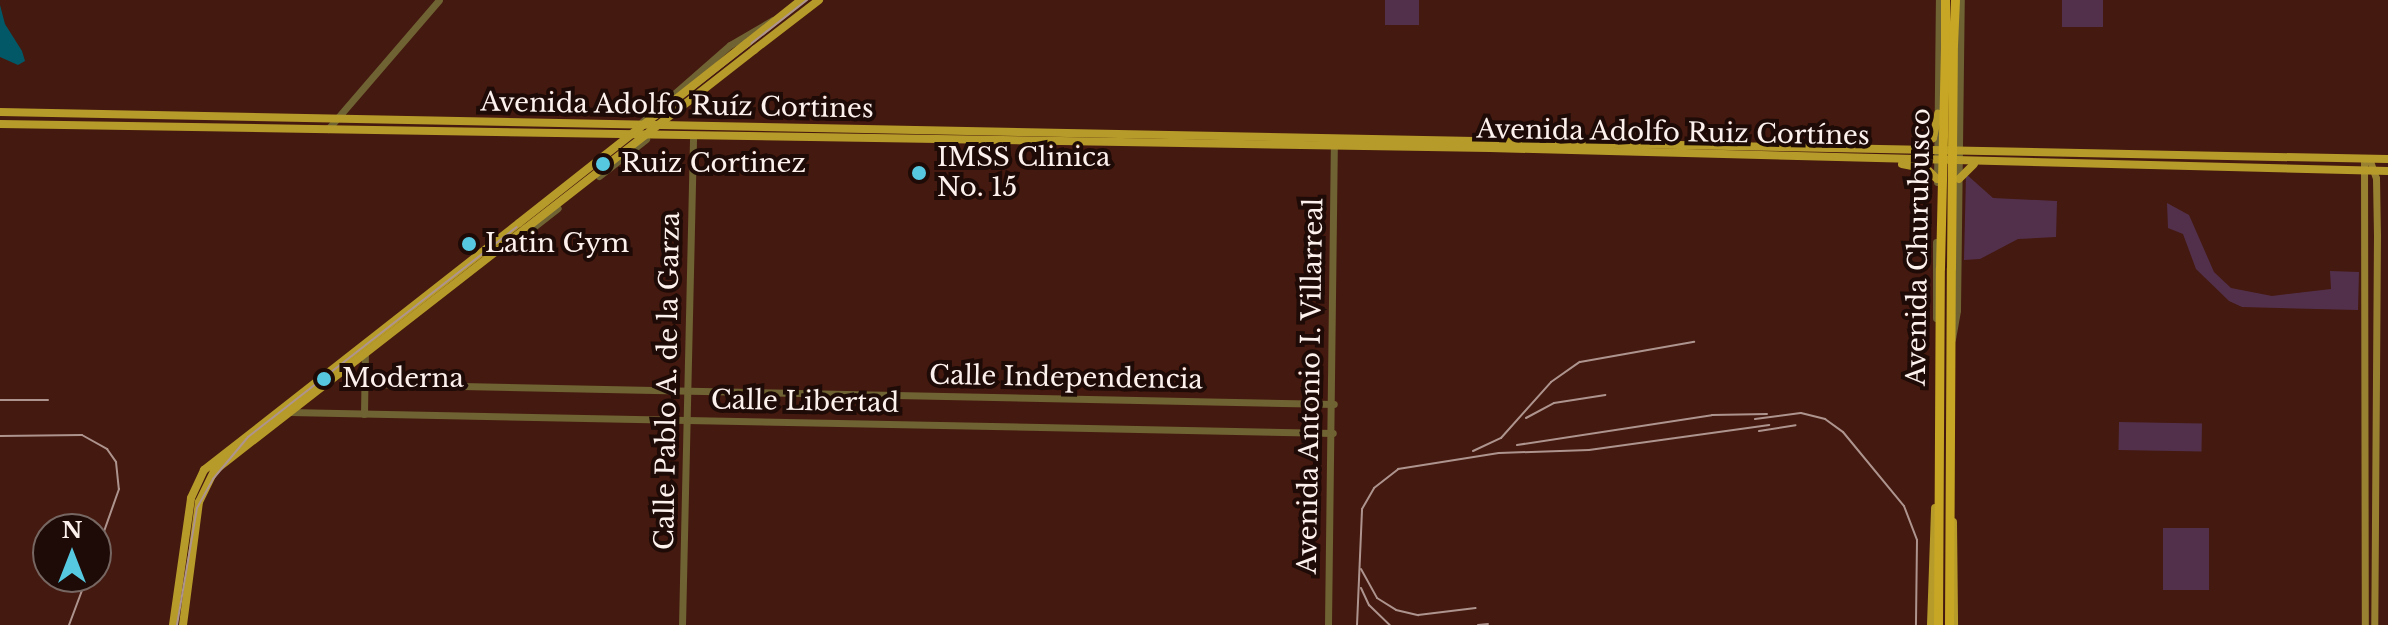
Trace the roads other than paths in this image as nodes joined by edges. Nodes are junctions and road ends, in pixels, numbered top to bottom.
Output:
1 (439, 0) edge
2 (801, 0) edge
3 (819, 0) edge
4 (1942, 0) edge
5 (1955, 0) edge
6 (1961, 0) edge
7 (775, 20) junction
8 (766, 40) junction
9 (1949, 44) junction
10 (750, 46) junction
11 (662, 101) junction
12 (681, 109) junction
13 (0, 112) edge
14 (1938, 114) junction
15 (1960, 114) junction
16 (672, 116) junction
17 (341, 119) junction
18 (0, 124) edge
19 (638, 126) junction
20 (659, 126) junction
21 (688, 126) junction
22 (327, 131) junction
23 (338, 131) junction
24 (1938, 132) junction
25 (1960, 133) junction
26 (627, 135) junction
27 (649, 136) junction
28 (693, 137) junction
29 (1334, 138) junction
30 (1353, 138) joint
31 (617, 142) junction
32 (1915, 147) junction
33 (1334, 148) junction
34 (1937, 148) junction
35 (1960, 149) junction
36 (1734, 155) junction
37 (623, 157) junction
38 (2366, 158) junction
39 (2388, 159) edge
40 (1937, 162) junction
41 (1959, 163) junction
42 (1974, 164) junction
43 (2371, 171) junction
44 (2388, 171) edge
45 (1937, 179) junction
46 (1959, 179) junction
47 (522, 226) junction
48 (498, 238) junction
49 (498, 251) junction
50 (1946, 268) junction
51 (1939, 336) junction
52 (1952, 339) junction
53 (365, 352) junction
54 (365, 384) junction
55 (688, 391) junction
56 (1334, 404) junction
57 (275, 412) junction
58 (289, 412) junction
59 (364, 414) junction
60 (687, 420) junction
61 (1333, 433) junction
62 (1937, 495) junction
63 (1951, 495) junction
64 (173, 625) edge
65 (183, 625) edge
66 (682, 625) edge
67 (1328, 625) edge
68 (1931, 625) edge
69 (1938, 625) edge
70 (1952, 625) edge
71 (2365, 625) edge
72 (2374, 625) edge

1 - 17 street
2 - 7 main road
3 - 8 main road
4 - 9 highway, Avenida Churubusco
4 - 14 street
5 - 9 highway, Avenida Churubusco
6 - 15 street
7 - 10 main road
7 - 11 street
8 - 10 main road
8 - 12 street
9 - 50 highway, Avenida Churubusco, bridge
10 - 47 main road, bridge
11 - 16 street
11 - 19 street
12 - 16 street
12 - 21 main road
13 - 17 main road, Avenida Adolfo Ruíz Cortines
14 - 15 street
14 - 24 street
14 - 32 main road
15 - 25 street
16 - 20 street
17 - 19 main road, Avenida Adolfo Ruíz Cortines
17 - 22 street
17 - 23 street
18 - 22 main road, Avenida Adolfo Ruíz Cortines
19 - 20 main road, Avenida Adolfo Ruíz Cortines
19 - 26 street
20 - 21 main road, Avenida Adolfo Ruíz Cortines
20 - 27 street
21 - 29 main road, Avenida Adolfo Ruíz Cortines
22 - 23 main road, Avenida Adolfo Ruíz Cortines
23 - 26 main road, Avenida Adolfo Ruíz Cortines
24 - 25 street
24 - 34 street
25 - 35 street
26 - 27 main road, Avenida Adolfo Ruíz Cortines
26 - 31 street
27 - 28 main road, Avenida Adolfo Ruíz Cortines
27 - 37 street
28 - 33 main road, Avenida Adolfo Ruíz Cortines
28 - 55 street, Calle Pablo A. de la Garza
29 - 30 main road, Avenida Adolfo Ruíz Cortines
29 - 33 street, Avenida Antonio I. Villarreal
30 - 32 main road, Avenida Adolfo Ruiz Cortínes
31 - 37 street
31 - 48 street
32 - 34 main road, Avenida Adolfo Ruiz Cortínes
33 - 36 main road, Avenida Adolfo Ruiz Cortínes
33 - 56 street, Avenida Antonio I. Villarreal
34 - 35 main road, Avenida Adolfo Ruiz Cortínes
34 - 40 street
35 - 38 main road, Avenida Adolfo Ruiz Cortínes
35 - 41 street
36 - 40 main road, Avenida Adolfo Ruiz Cortínes
36 - 45 main road
37 - 49 street
38 - 39 main road
38 - 43 main road
40 - 41 main road, Avenida Adolfo Ruiz Cortínes
40 - 45 street
41 - 42 main road, Avenida Adolfo Ruiz Cortínes
41 - 46 street
42 - 43 main road, Avenida Adolfo Ruiz Cortínes
42 - 46 main road
43 - 44 main road
43 - 71 main road
43 - 72 main road
45 - 51 street
46 - 52 street
47 - 48 main road
47 - 49 main road
48 - 57 main road
49 - 53 main road
50 - 51 highway, Avenida Churubusco
50 - 52 highway, Avenida Churubusco
51 - 62 highway, Avenida Churubusco
52 - 63 highway, Avenida Churubusco
53 - 54 street
53 - 58 main road
54 - 55 street, Calle Independencia
54 - 59 street
55 - 56 street, Calle Independencia
55 - 60 street, Calle Pablo A. de la Garza
56 - 61 street, Avenida Antonio I. Villarreal
57 - 58 street, Calle Libertad
57 - 64 main road
58 - 59 street, Calle Libertad
58 - 65 main road
59 - 60 street, Calle Libertad
60 - 61 street, Calle Libertad
60 - 66 street, Calle Pablo A. de la Garza
61 - 67 street, Avenida Antonio I. Villarreal
62 - 68 main road, Avenida Churubusco
62 - 69 highway, Avenida Churubusco
63 - 70 main road, Avenida Churubusco
63 - 70 highway, Avenida Churubusco

